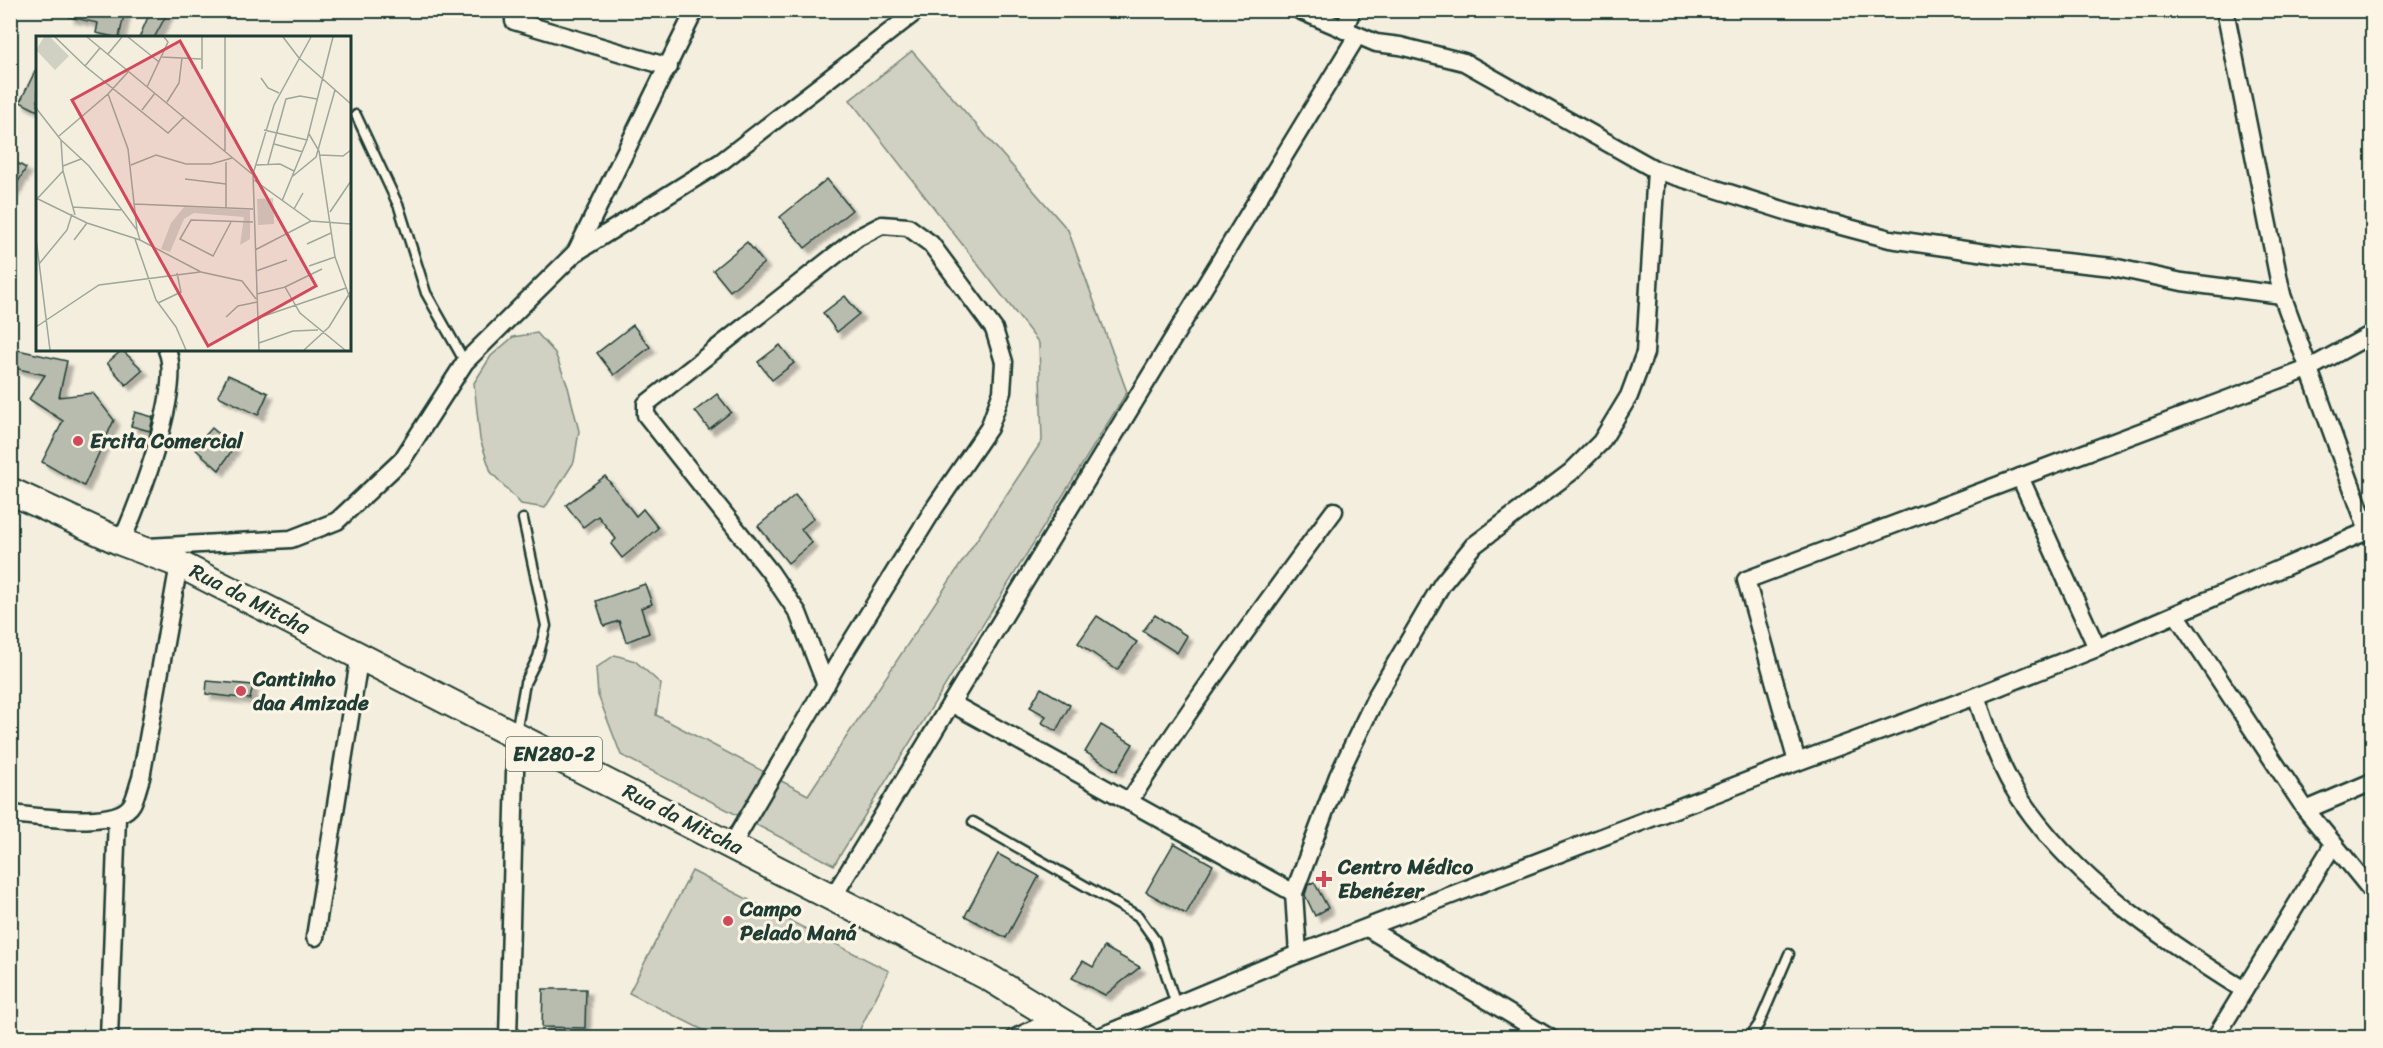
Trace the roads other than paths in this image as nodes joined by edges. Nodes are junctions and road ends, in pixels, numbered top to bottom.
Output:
1 (514, 10) edge
2 (695, 10) edge
3 (918, 10) edge
4 (1299, 10) edge
5 (1352, 10) edge
6 (2225, 10) edge
7 (1350, 33) junction
8 (669, 67) junction
9 (356, 115) dead end
10 (1656, 170) junction
11 (575, 253) junction
12 (2282, 295) junction
13 (2373, 334) edge
14 (168, 351) edge
15 (465, 362) junction
16 (2308, 369) junction
17 (2020, 477) junction
18 (10, 491) edge
19 (1334, 511) dead end
20 (523, 519) dead end
21 (2370, 530) edge
22 (130, 545) junction
23 (179, 564) junction
24 (2176, 614) junction
25 (2097, 648) junction
26 (360, 654) junction
27 (826, 685) junction
28 (1976, 696) junction
29 (951, 703) junction
30 (516, 734) junction
31 (1797, 762) junction
32 (2373, 782) edge
33 (1130, 802) junction
34 (2306, 810) junction
35 (10, 814) edge
36 (117, 817) junction
37 (973, 822) dead end
38 (732, 845) junction
39 (2333, 845) junction
40 (2373, 891) edge
41 (1294, 893) junction
42 (833, 897) junction
43 (1369, 929) junction
44 (315, 937) dead end
45 (1298, 954) junction
46 (1789, 954) dead end
47 (2244, 990) junction
48 (1176, 1005) junction
49 (1057, 1018) junction
50 (109, 1038) edge
51 (508, 1038) edge
52 (1015, 1038) edge
53 (1088, 1038) edge
54 (1096, 1038) edge
55 (1550, 1038) edge
56 (1749, 1038) edge
57 (2215, 1038) edge

1 - 8 street
2 - 8 street
3 - 11 street
4 - 7 street
5 - 7 street
6 - 12 street
7 - 10 street
7 - 29 street
8 - 11 street
9 - 15 lane
10 - 12 street
10 - 41 street
11 - 15 street
12 - 16 street
13 - 16 street
14 - 22 street
15 - 22 street
16 - 17 street
16 - 21 street
17 - 25 street
17 - 31 street
18 - 22 main road, Rua da Mitcha / EN280-2
19 - 33 street
20 - 30 lane
21 - 24 street
22 - 23 main road, Rua da Mitcha / EN280-2
23 - 26 main road, Rua da Mitcha / EN280-2
23 - 36 street
24 - 25 street
24 - 34 street
25 - 28 street
26 - 30 main road, Rua da Mitcha / EN280-2
26 - 44 street
27 - 27 street
27 - 38 street
28 - 31 street
28 - 47 street
29 - 33 street
29 - 42 street
30 - 38 main road, Rua da Mitcha / EN280-2
30 - 51 street
31 - 43 street
32 - 34 street
33 - 41 street
34 - 39 street
35 - 36 street
36 - 50 street
37 - 48 lane
38 - 42 main road, Rua da Mitcha / EN280-2
39 - 40 street
39 - 47 street
41 - 45 street
42 - 49 main road, Rua da Mitcha / EN280-2
43 - 45 street
43 - 55 street
45 - 48 street
46 - 56 lane
47 - 57 street
48 - 54 street
49 - 52 street
49 - 53 main road, Rua da Mitcha / EN280-2

